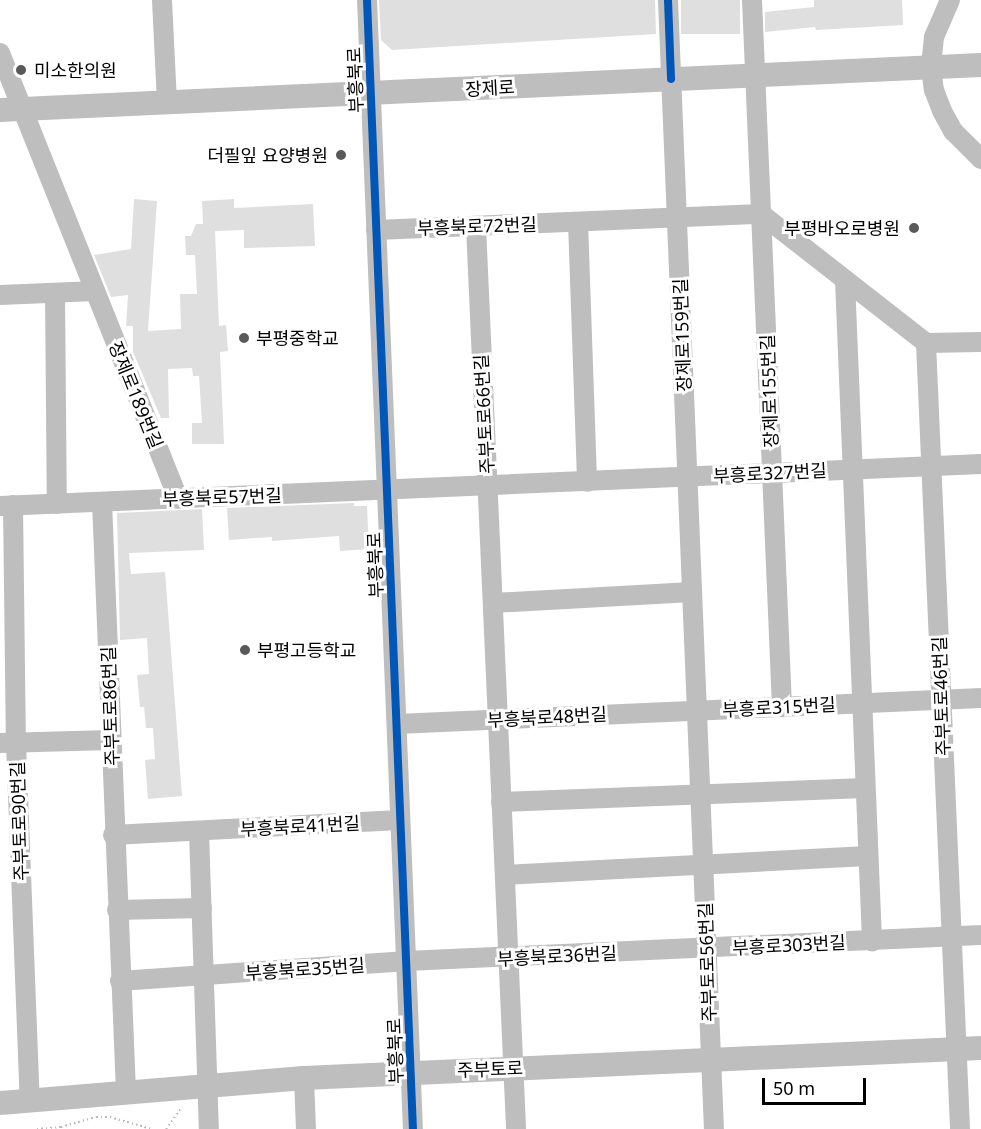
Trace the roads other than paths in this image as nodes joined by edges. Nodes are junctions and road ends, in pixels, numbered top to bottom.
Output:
1 (162, 0) edge
2 (367, 0) edge
3 (668, 0) edge
4 (752, 0) edge
5 (950, 0) edge
6 (0, 53) edge
7 (981, 65) edge
8 (932, 67) junction
9 (755, 75) junction
10 (671, 79) junction
11 (370, 93) junction
12 (167, 103) junction
13 (11, 110) edge
14 (981, 159) edge
15 (761, 214) junction
16 (677, 218) junction
17 (578, 222) junction
18 (476, 226) junction
19 (376, 230) junction
20 (845, 280) junction
21 (95, 291) junction
22 (55, 292) junction
23 (7, 295) edge
24 (981, 342) edge
25 (926, 344) junction
26 (981, 464) edge
27 (931, 466) junction
28 (852, 470) junction
29 (772, 473) junction
30 (687, 477) junction
31 (586, 482) junction
32 (488, 486) junction
33 (387, 491) junction
34 (178, 499) junction
35 (102, 502) junction
36 (57, 504) junction
37 (6, 506) edge
38 (857, 582) joint
39 (692, 592) junction
40 (493, 603) junction
41 (981, 698) edge
42 (942, 699) junction
43 (862, 703) junction
44 (782, 707) junction
45 (697, 710) junction
46 (498, 719) junction
47 (397, 724) junction
48 (111, 740) junction
49 (8, 743) edge
50 (865, 788) junction
51 (700, 793) junction
52 (501, 802) junction
53 (400, 820) junction
54 (866, 831) joint
55 (199, 832) junction
56 (113, 835) junction
57 (868, 856) junction
58 (703, 865) junction
59 (504, 875) junction
60 (202, 908) junction
61 (117, 910) junction
62 (981, 935) edge
63 (952, 937) junction
64 (872, 941) junction
65 (707, 949) junction
66 (508, 958) junction
67 (407, 961) junction
68 (204, 977) junction
69 (120, 981) junction
70 (981, 1048) edge
71 (957, 1049) junction
72 (711, 1060) junction
73 (513, 1068) junction
74 (411, 1072) junction
75 (304, 1078) junction
76 (208, 1083) junction
77 (126, 1091) junction
78 (30, 1100) junction
79 (0, 1102) edge
80 (209, 1129) edge
81 (306, 1129) edge
82 (413, 1129) edge
83 (516, 1129) edge
84 (714, 1129) edge
85 (960, 1129) edge

1 - 12 street
2 - 11 street, 부흥북로
3 - 10 street, 장제로159번길
4 - 9 street, 장제로155번길
5 - 8 street
6 - 13 street, 장제로189번길
7 - 8 main road, 장제로
8 - 9 main road, 장제로
8 - 14 street
9 - 10 main road, 장제로
9 - 15 street, 장제로155번길
10 - 11 main road, 장제로
10 - 16 street, 장제로159번길
11 - 12 main road, 장제로
11 - 19 street, 부흥북로
12 - 13 main road, 장제로
13 - 21 street, 장제로189번길
15 - 16 street, 부흥북로72번길
15 - 20 street
15 - 29 street, 장제로155번길
16 - 17 street, 부흥북로72번길
16 - 30 street, 장제로159번길
17 - 18 street, 부흥북로72번길
17 - 31 street
18 - 19 street, 부흥북로72번길
18 - 32 street, 주부토로66번길
19 - 33 street, 부흥북로
20 - 25 street
20 - 28 street, 부흥로327번길
21 - 22 street
21 - 34 street, 장제로189번길
22 - 23 street
22 - 36 street
24 - 25 street
25 - 27 street, 주부토로46번길
26 - 27 street, 부흥로327번길
27 - 28 street, 부흥로327번길
27 - 42 street, 주부토로46번길
28 - 29 street, 부흥로327번길
28 - 38 street, 부흥로327번길
29 - 30 street, 부흥로327번길
29 - 44 street, 장제로155번길
30 - 31 street, 부흥로327번길
30 - 39 street, 장제로159번길
31 - 32 street, 부흥로327번길
32 - 33 street, 부흥북로57번길
32 - 40 street, 주부토로66번길
33 - 34 street, 부흥북로57번길
33 - 47 street, 부흥북로
34 - 35 street, 부흥북로57번길
35 - 36 street, 부흥북로57번길
35 - 48 street, 주부토로86번길
36 - 37 street, 부흥북로57번길
37 - 49 street, 주부토로90번길
38 - 43 street, 부흥로315번길
39 - 40 street
39 - 45 street, 장제로159번길
40 - 46 street, 주부토로66번길
41 - 42 street, 부흥로315번길
42 - 43 street, 부흥로315번길
42 - 63 street, 주부토로46번길
43 - 44 street, 부흥로315번길
43 - 50 street, 부흥로315번길
44 - 45 street, 부흥로315번길
45 - 46 street, 부흥북로48번길
45 - 51 street, 주부토로56번길
46 - 47 street, 부흥북로48번길
46 - 52 street, 주부토로66번길
47 - 53 street, 부흥북로
48 - 49 street
48 - 56 street, 주부토로86번길
49 - 78 street, 주부토로90번길
50 - 51 street
50 - 54 street, 부흥로315번길
51 - 52 street
51 - 58 street, 주부토로56번길
52 - 59 street, 주부토로66번길
53 - 55 street, 부흥북로41번길
53 - 67 street, 부흥북로
54 - 57 street, 부흥로303번길
55 - 56 street, 부흥북로41번길
55 - 60 street
56 - 61 street, 주부토로86번길
57 - 58 street
57 - 64 street, 부흥로303번길
58 - 59 street
58 - 65 street, 주부토로56번길
59 - 66 street, 주부토로66번길
60 - 61 street
60 - 68 street
61 - 69 street, 주부토로86번길
62 - 63 street, 부흥로303번길
63 - 64 street, 부흥로303번길
63 - 71 street, 주부토로46번길
64 - 65 street, 부흥로303번길
65 - 66 street, 부흥북로36번길
65 - 72 street, 주부토로56번길
66 - 67 street, 부흥북로36번길
66 - 73 street, 주부토로66번길
67 - 68 street, 부흥북로35번길
67 - 74 street, 부흥북로
68 - 69 street, 부흥북로35번길
68 - 76 street
69 - 77 street, 주부토로86번길
70 - 71 main road, 주부토로
71 - 72 main road, 주부토로
71 - 85 street, 주부토로46번길
72 - 73 main road, 주부토로
72 - 84 street, 주부토로56번길
73 - 74 main road, 주부토로
73 - 83 street, 주부토로66번길
74 - 75 main road, 주부토로
74 - 82 street, 부흥북로
75 - 76 main road, 주부토로
75 - 81 street
76 - 77 main road, 주부토로
76 - 80 street
77 - 78 main road, 주부토로
78 - 79 main road, 주부토로

